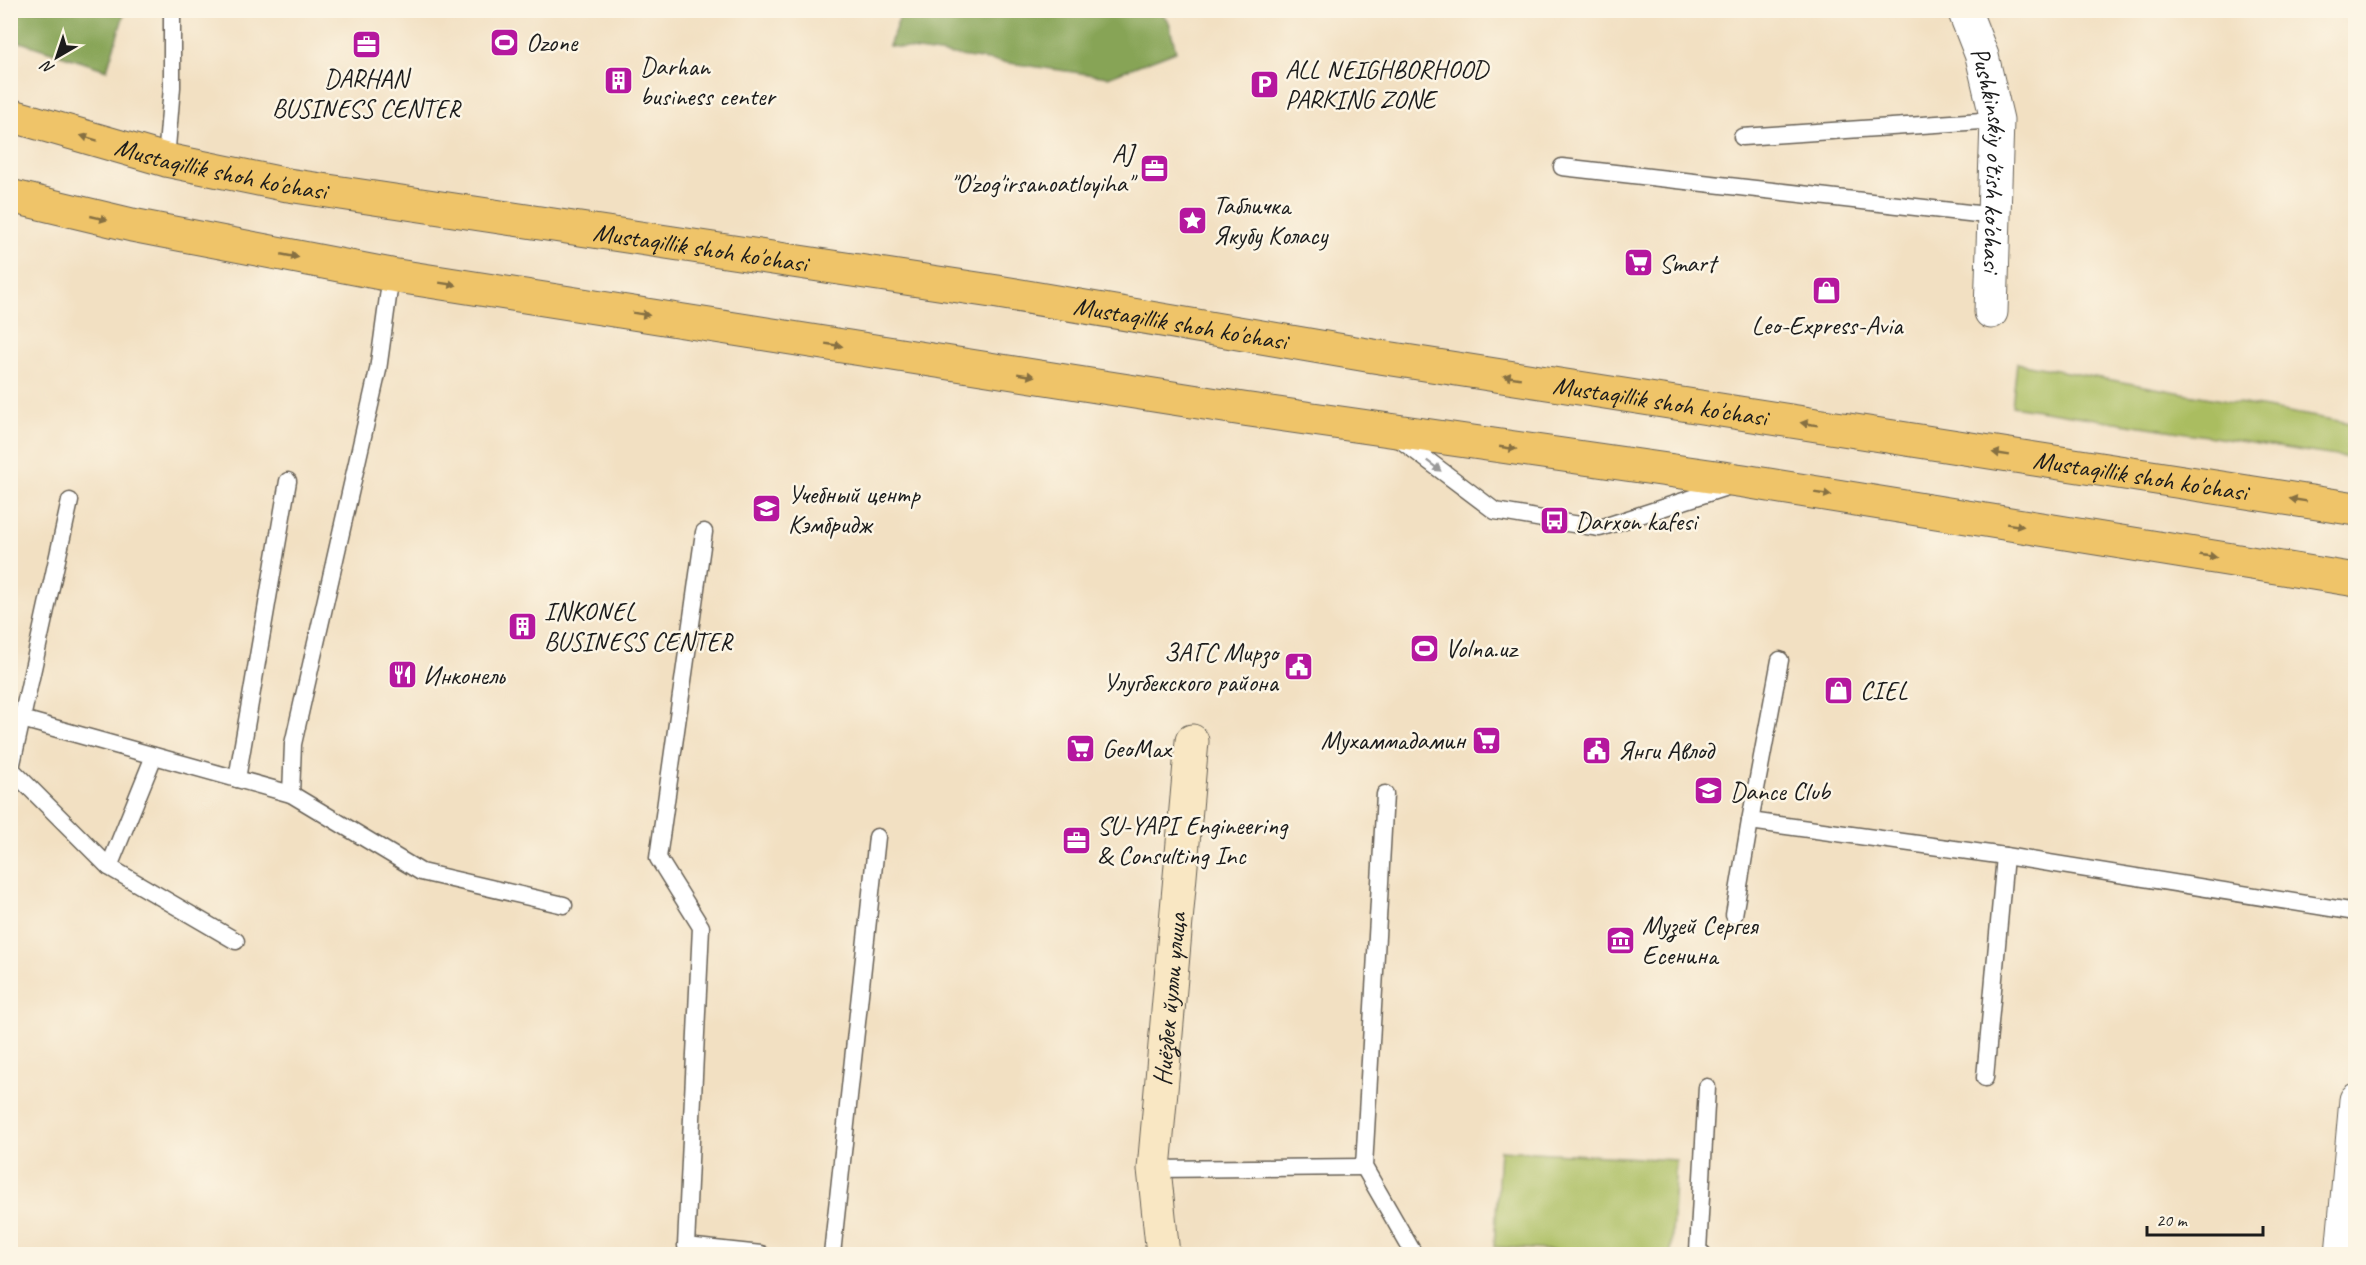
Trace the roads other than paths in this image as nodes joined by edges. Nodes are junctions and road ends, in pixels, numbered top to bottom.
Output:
1 (172, 10) edge
2 (1964, 10) edge
3 (10, 115) edge
4 (1997, 120) junction
5 (1742, 137) dead end
6 (166, 160) junction
7 (1562, 166) dead end
8 (10, 196) edge
9 (1995, 216) junction
10 (391, 275) junction
11 (1991, 312) dead end
12 (1388, 430) junction
13 (288, 481) dead end
14 (1744, 482) junction
15 (70, 501) dead end
16 (2355, 509) edge
17 (704, 532) dead end
18 (2355, 580) edge
19 (1780, 660) dead end
20 (22, 719) junction
21 (1192, 741) dead end
22 (154, 756) junction
23 (11, 768) edge
24 (237, 779) junction
25 (291, 794) junction
26 (1385, 794) dead end
27 (1750, 821) junction
28 (878, 837) dead end
29 (2005, 856) junction
30 (109, 867) junction
31 (564, 905) dead end
32 (2355, 912) edge
33 (1734, 915) dead end
34 (236, 941) dead end
35 (1985, 1078) dead end
36 (1707, 1087) dead end
37 (2355, 1100) edge
38 (1364, 1167) junction
39 (1154, 1169) junction
40 (761, 1254) edge
41 (832, 1254) edge
42 (1163, 1254) edge
43 (1414, 1254) edge
44 (1703, 1254) edge
45 (2342, 1254) edge

1 - 6 lane
2 - 4 street, Pushkinskiy o'tish ko'chasi
6 -> 3 main road, Mustaqillik shoh ko'chasi
4 - 5 lane
4 - 9 street, Pushkinskiy o'tish ko'chasi
16 -> 6 main road, Mustaqillik shoh ko'chasi
7 - 9 lane
8 -> 10 main road
9 - 11 street, Pushkinskiy o'tish ko'chasi
10 -> 12 main road
10 - 25 lane
12 -> 14 main road
12 -> 14 lane
13 - 24 lane
14 -> 18 main road
15 - 20 lane
17 - 40 lane
19 - 27 lane
20 - 22 lane
20 - 23 lane
21 - 39 street, Ниёзбек йулли улица
22 - 24 lane
22 - 30 lane
23 - 30 lane
24 - 25 lane
25 - 31 lane
26 - 38 lane
27 - 29 lane
27 - 33 lane
28 - 41 lane
29 - 32 lane
29 - 35 lane
30 - 34 lane
36 - 44 lane
37 - 45 street
38 - 39 lane
38 - 43 lane
39 - 42 street, Ниёзбек йулли улица

